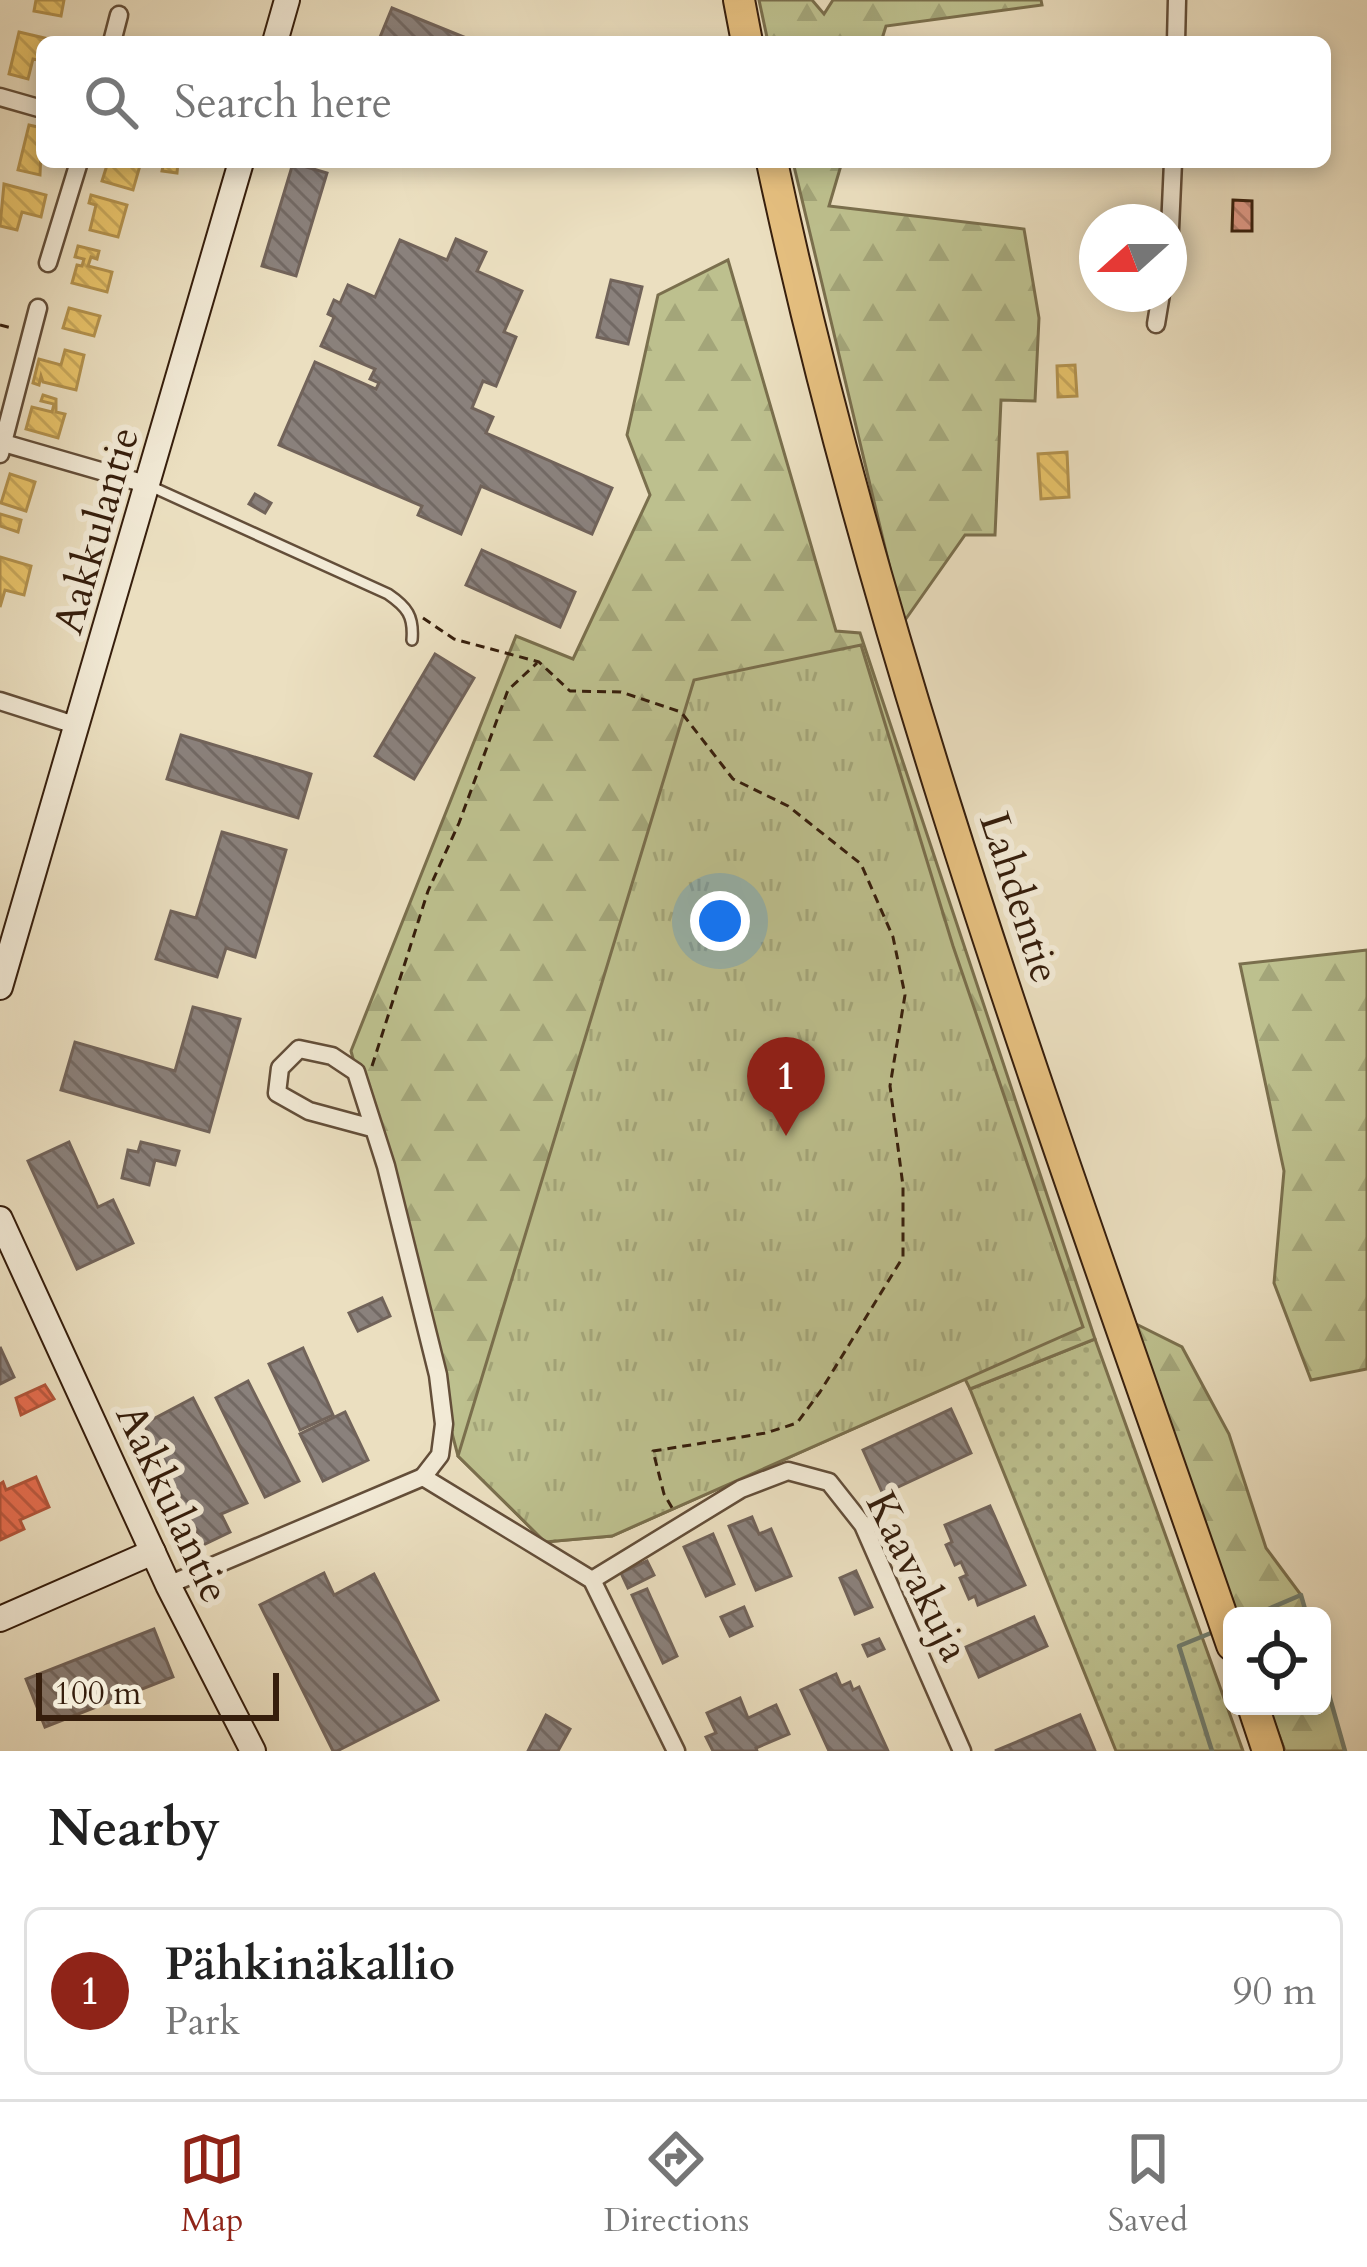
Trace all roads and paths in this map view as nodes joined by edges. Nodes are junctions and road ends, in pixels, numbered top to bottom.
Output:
1 (287, 0) edge
2 (739, 0) edge
3 (1177, 0) edge
4 (119, 15) dead end
5 (114, 36) edge
6 (277, 36) edge
7 (746, 36) edge
8 (1176, 36) edge
9 (0, 97) edge
10 (36, 107) edge
11 (77, 168) edge
12 (234, 168) edge
13 (773, 168) edge
14 (1173, 168) edge
15 (1171, 204) edge
16 (48, 263) dead end
17 (38, 308) dead end
18 (1158, 312) edge
19 (1156, 324) dead end
20 (1, 446) edge
21 (149, 485) junction
22 (405, 605) junction
23 (412, 640) dead end
24 (539, 662) junction
25 (0, 701) edge
26 (78, 726) junction
27 (0, 987) edge
28 (360, 1088) junction
29 (372, 1128) junction
30 (0, 1220) edge
31 (423, 1478) junction
32 (682, 1525) junction
33 (153, 1552) junction
34 (592, 1580) junction
35 (168, 1585) junction
36 (0, 1618) edge
37 (1223, 1620) edge
38 (1256, 1715) edge
39 (253, 1751) edge
40 (676, 1751) edge
41 (962, 1751) edge
42 (1268, 1751) edge

1 - 6 street
2 - 7 highway
3 - 8 street
4 - 5 street
9 - 10 street
11 - 16 street
12 - 21 street, Aakkulantie
13 - 37 highway, Lahdentie
14 - 15 street
17 - 20 street
18 - 19 street
20 - 21 street
21 - 22 lane
21 - 26 street, Aakkulantie
22 - 23 lane
22 - 24 path
24 - 28 path
24 - 32 path
25 - 26 street
26 - 27 street, Aakkulantie
28 - 29 street
28 - 29 street
29 - 31 street
30 - 33 street, Aakkulantie
31 - 34 street
31 - 35 street
32 - 34 street, Kaavakuja
32 - 41 street, Kaavakuja
33 - 35 street, Aakkulantie
33 - 36 street
34 - 40 street
35 - 39 street, Aakkulantie
38 - 42 highway

